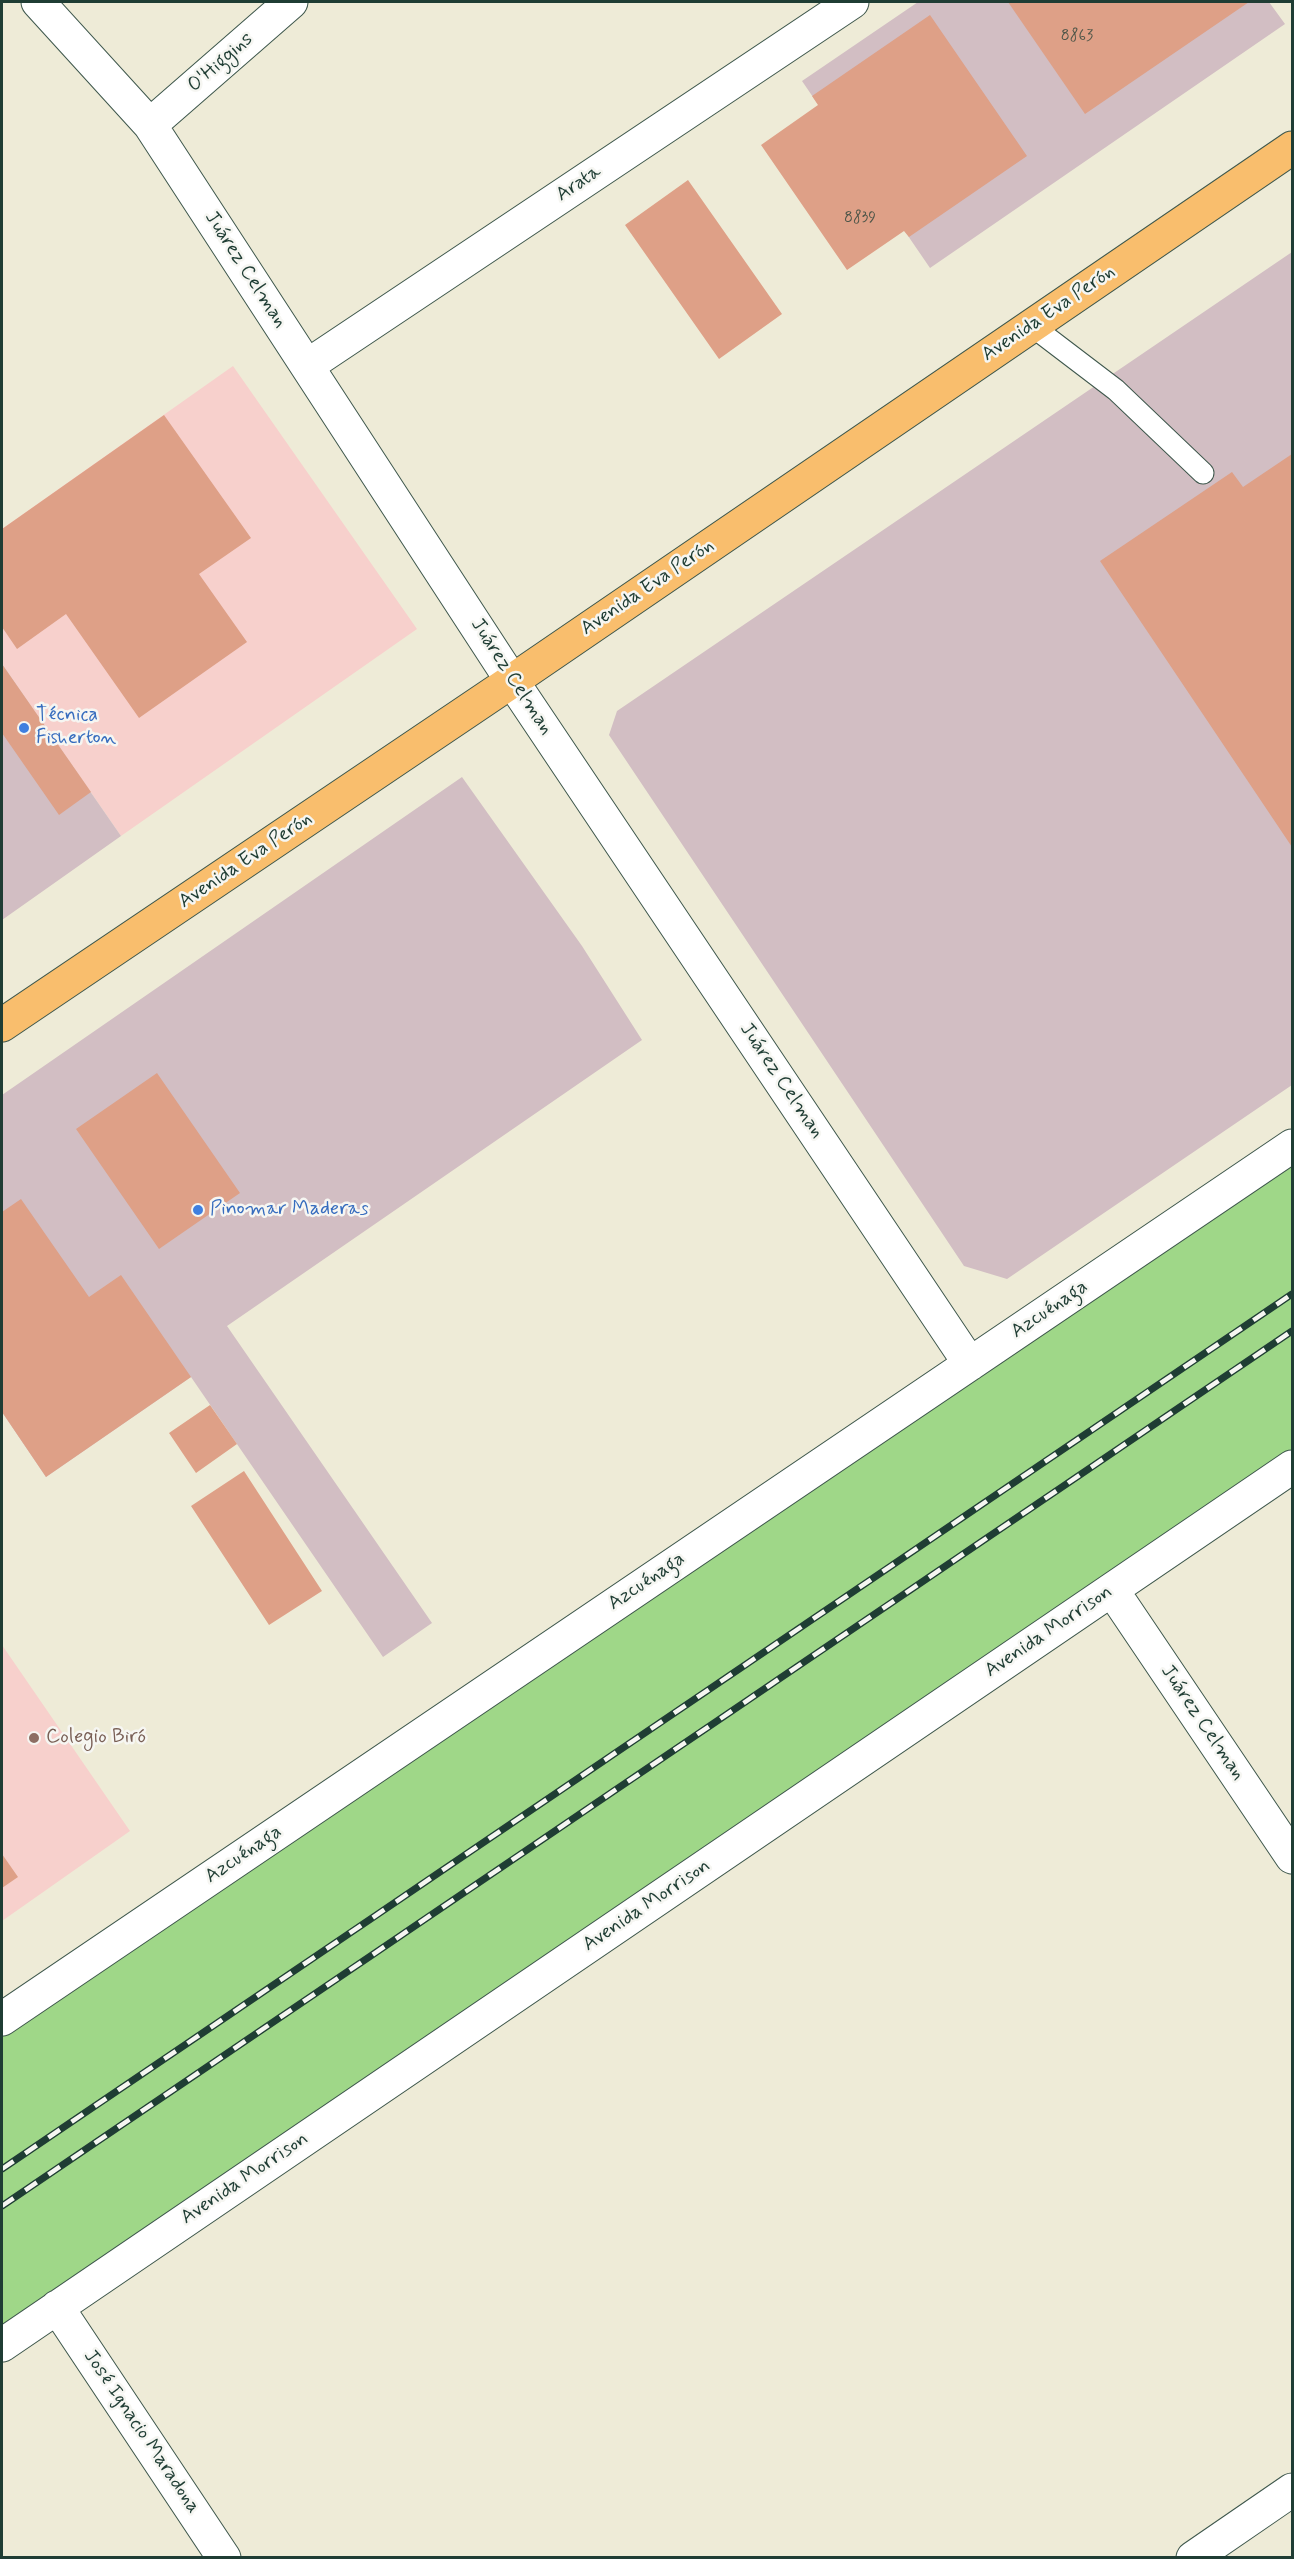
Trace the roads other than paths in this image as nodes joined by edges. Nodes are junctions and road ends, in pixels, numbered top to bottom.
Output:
1 (38, 2) edge
2 (291, 2) edge
3 (852, 2) edge
4 (150, 125) junction
5 (1293, 148) edge
6 (1032, 326) junction
7 (307, 366) junction
8 (1203, 473) dead end
9 (512, 681) junction
10 (2, 1025) edge
11 (1293, 1146) edge
12 (970, 1364) junction
13 (1293, 1467) edge
14 (1112, 1590) junction
15 (1293, 1857) edge
16 (2, 2019) edge
17 (57, 2307) junction
18 (2, 2345) edge
19 (1293, 2490) edge
20 (224, 2558) edge
21 (1192, 2558) edge

1 - 4 street, Juárez Celman
2 - 4 street, O'Higgins
3 - 7 street, Arata
4 - 7 street, Juárez Celman
5 - 6 main road, Avenida Eva Perón
6 - 8 lane
6 - 9 main road, Avenida Eva Perón
7 - 9 street, Juárez Celman
9 - 10 main road, Avenida Eva Perón
9 - 12 street, Juárez Celman
11 - 12 street, Azcuénaga
12 - 16 street, Azcuénaga
13 - 14 street, Avenida Morrison
14 - 15 street, Juárez Celman
14 - 17 street, Avenida Morrison
17 - 18 street, Avenida Morrison
17 - 20 street, José Ignacio Maradona
19 - 21 street

